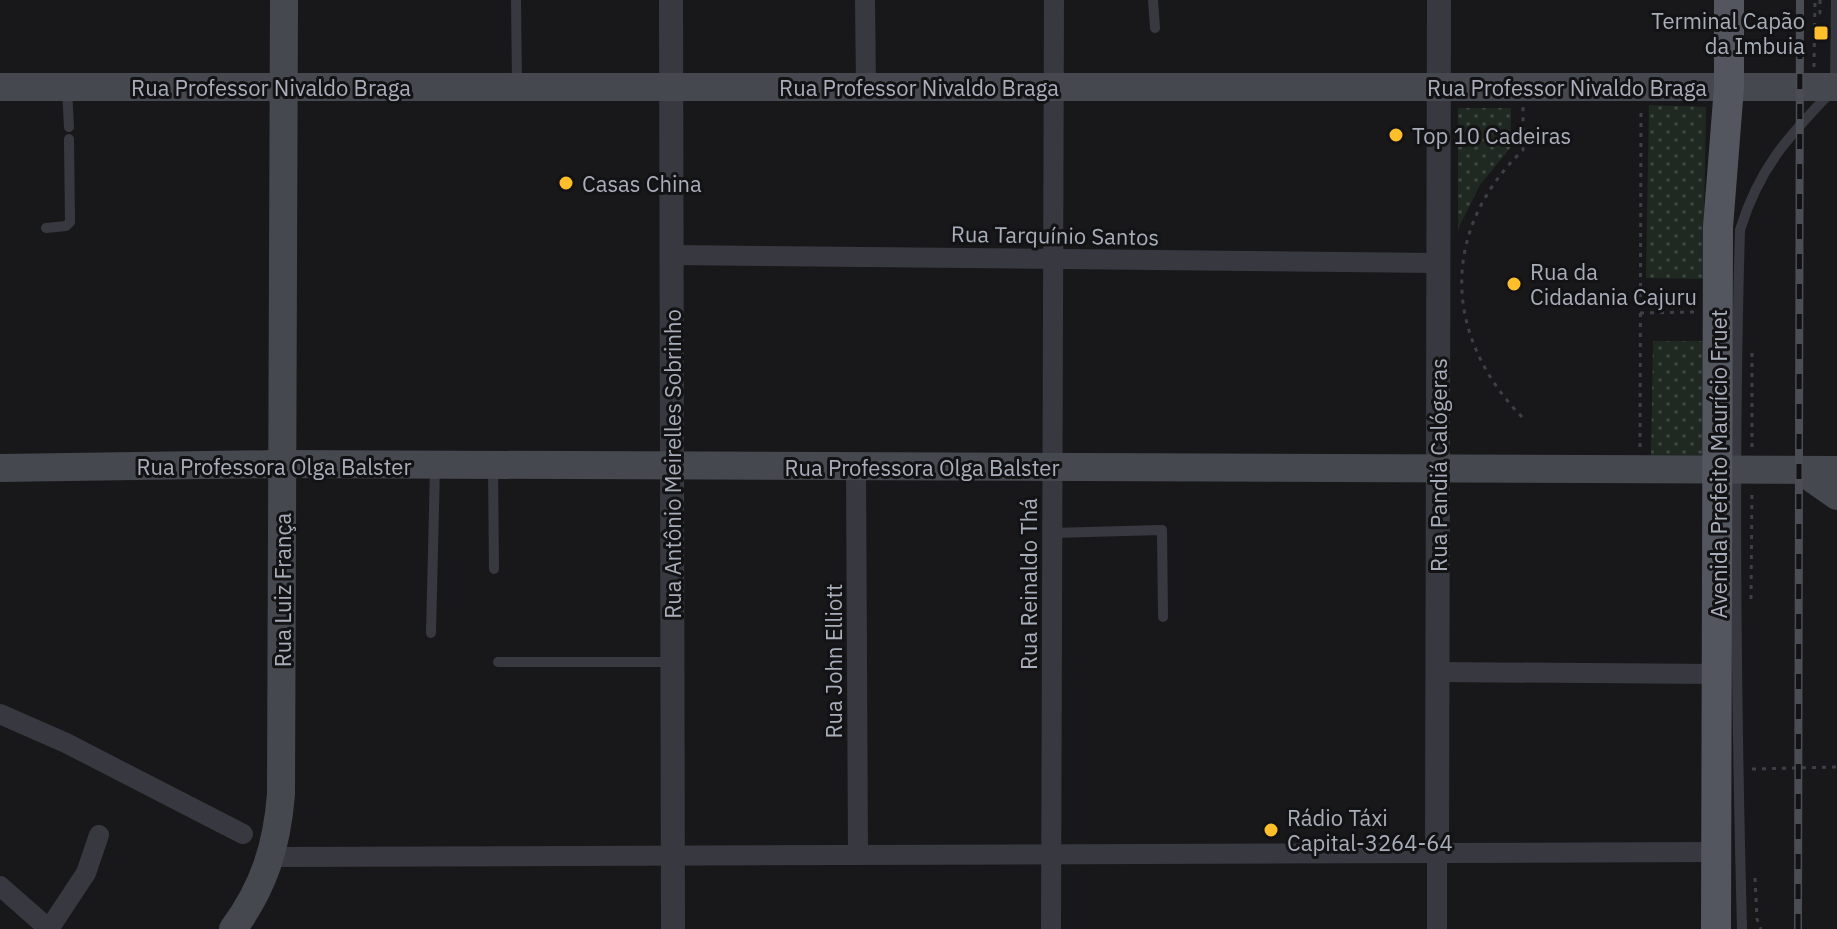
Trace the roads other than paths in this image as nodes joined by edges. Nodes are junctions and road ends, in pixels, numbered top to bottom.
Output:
1 (284, 0) edge
2 (516, 0) edge
3 (671, 0) edge
4 (865, 0) edge
5 (1054, 0) edge
6 (1153, 0) edge
7 (1439, 0) edge
8 (1729, 0) edge
9 (1836, 0) edge
10 (1155, 28) dead end
11 (0, 87) edge
12 (67, 87) junction
13 (283, 87) junction
14 (517, 87) junction
15 (671, 87) junction
16 (866, 87) junction
17 (1054, 87) junction
18 (1439, 87) junction
19 (1729, 87) junction
20 (1837, 88) edge
21 (69, 127) dead end
22 (69, 139) dead end
23 (46, 228) dead end
24 (672, 255) junction
25 (1053, 259) junction
26 (1438, 263) junction
27 (282, 464) junction
28 (435, 465) junction
29 (493, 465) junction
30 (672, 466) junction
31 (856, 467) junction
32 (1053, 467) junction
33 (0, 468) edge
34 (1438, 469) junction
35 (1736, 470) junction
36 (1800, 470) junction
37 (1837, 470) edge
38 (1837, 496) edge
39 (1052, 533) junction
40 (494, 569) dead end
41 (1163, 617) dead end
42 (431, 633) dead end
43 (498, 662) dead end
44 (672, 662) junction
45 (1437, 672) junction
46 (1717, 674) junction
47 (0, 714) edge
48 (243, 834) dead end
49 (99, 835) dead end
50 (1716, 852) junction
51 (1437, 853) junction
52 (1051, 854) junction
53 (858, 855) junction
54 (673, 856) junction
55 (272, 857) junction
56 (0, 886) edge
57 (49, 929) edge
58 (233, 929) edge
59 (671, 929) edge
60 (1051, 929) edge
61 (1437, 929) edge
62 (1716, 929) edge
63 (1742, 929) edge

1 - 13 main road, Rua Luiz França
2 - 14 lane
3 - 15 street, Rua Antônio Meirelles Sobrinho
4 - 16 street
5 - 17 street, Rua Reinaldo Thá
6 - 10 lane
7 - 18 street, Rua Pandiá Calógeras
8 - 19 main road, Avenida Prefeito Maurício Fruet
9 - 20 lane
11 - 12 main road, Rua Professor Nivaldo Braga
12 - 13 main road, Rua Professor Nivaldo Braga
12 - 21 lane
13 - 14 main road, Rua Professor Nivaldo Braga
13 - 27 main road, Rua Luiz França
14 - 15 main road, Rua Professor Nivaldo Braga
15 - 16 main road, Rua Professor Nivaldo Braga
15 - 24 street, Rua Antônio Meirelles Sobrinho
16 - 17 main road, Rua Professor Nivaldo Braga
17 - 18 main road, Rua Professor Nivaldo Braga
17 - 25 street, Rua Reinaldo Thá
18 - 19 main road, Rua Professor Nivaldo Braga
18 - 26 street, Rua Pandiá Calógeras
19 - 20 main road, Rua Professor Nivaldo Braga
19 - 35 main road, Avenida Prefeito Maurício Fruet
20 - 35 lane
22 - 23 lane
24 - 25 street, Rua Tarquínio Santos
24 - 30 street, Rua Antônio Meirelles Sobrinho
25 - 26 street, Rua Tarquínio Santos
25 - 32 street, Rua Reinaldo Thá
26 - 34 street, Rua Pandiá Calógeras
27 - 28 main road, Rua Professora Olga Balster
27 - 33 main road, Rua Professora Olga Balster
27 - 55 main road, Rua Luiz França
28 - 29 main road, Rua Professora Olga Balster
28 - 42 lane
29 - 30 main road, Rua Professora Olga Balster
29 - 40 lane
30 - 31 main road, Rua Professora Olga Balster
30 - 44 street, Rua Antônio Meirelles Sobrinho
31 - 32 main road, Rua Professora Olga Balster
31 - 53 street, Rua John Elliott
32 - 34 main road, Rua Professora Olga Balster
32 - 39 street, Rua Reinaldo Thá
34 - 35 main road, Rua Professora Olga Balster
34 - 45 street, Rua Pandiá Calógeras
35 - 36 main road, Rua Professora Olga Balster
35 - 46 main road, Avenida Prefeito Maurício Fruet
35 - 63 lane
36 - 37 main road, Rua Professora Olga Balster
36 - 38 main road
39 - 41 lane
39 - 52 street, Rua Reinaldo Thá
43 - 44 lane
44 - 54 street, Rua Antônio Meirelles Sobrinho
45 - 46 street
45 - 51 street, Rua Pandiá Calógeras
46 - 50 main road, Avenida Prefeito Maurício Fruet
47 - 48 street
49 - 57 street
50 - 51 street
50 - 62 main road, Avenida Prefeito Maurício Fruet
51 - 52 street
51 - 61 street, Rua Pandiá Calógeras
52 - 53 street
52 - 60 street, Rua Reinaldo Thá
53 - 54 street
54 - 55 street
54 - 59 street, Rua Antônio Meirelles Sobrinho
55 - 58 main road, Rua Luiz França
56 - 57 street

